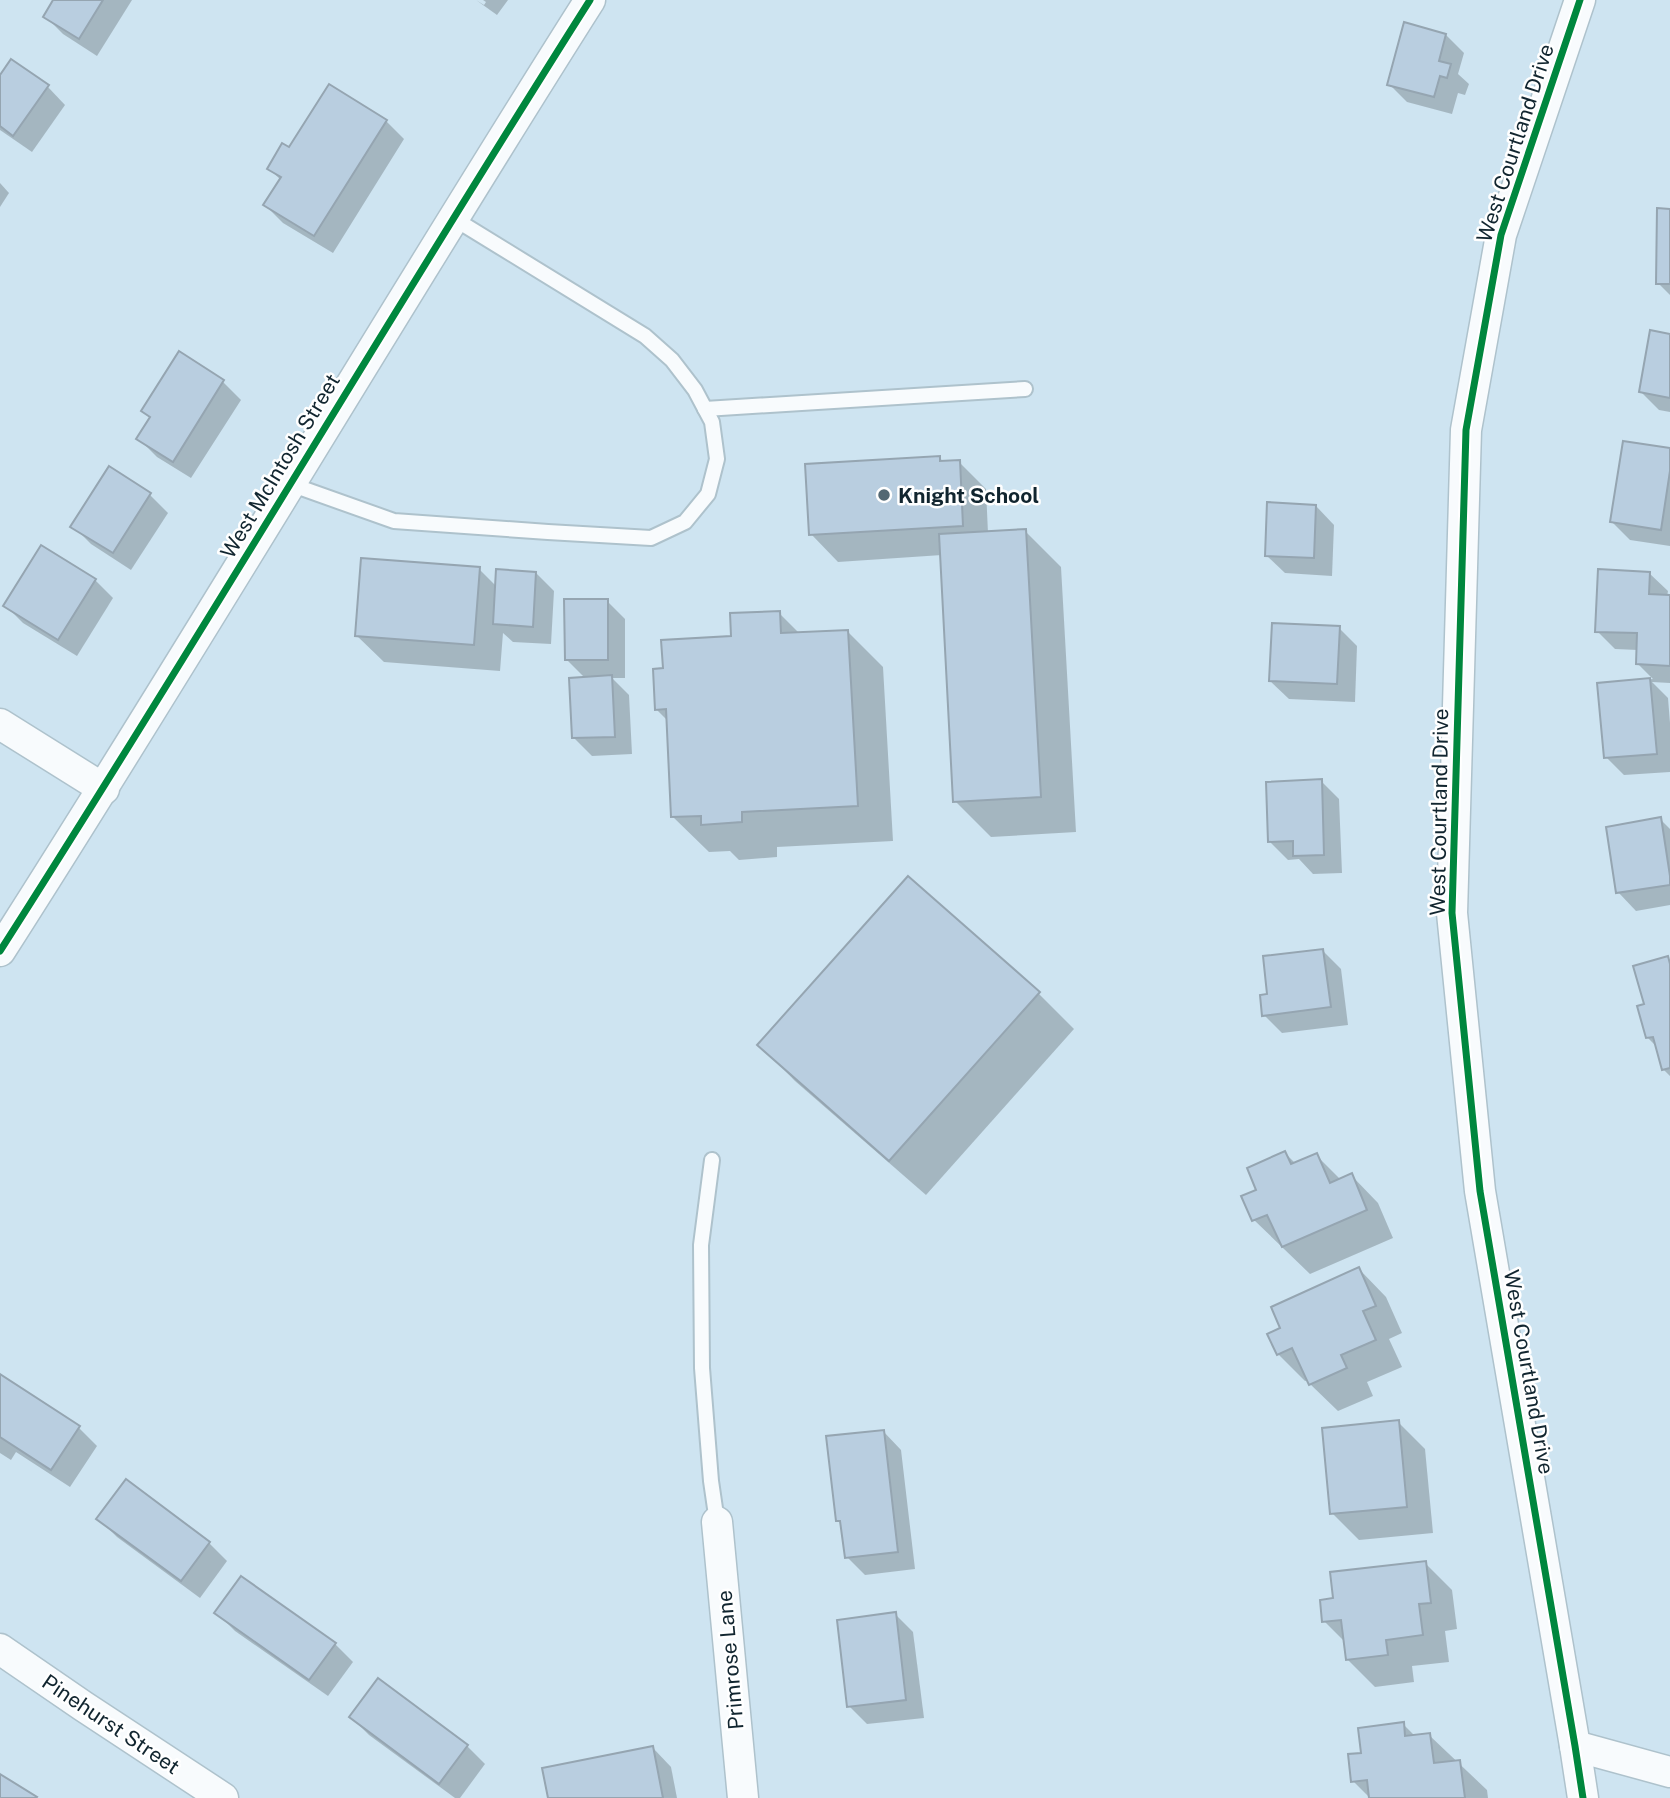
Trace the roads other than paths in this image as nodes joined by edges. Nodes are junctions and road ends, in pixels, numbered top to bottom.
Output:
1 (590, 0) edge
2 (1580, 0) edge
3 (453, 218) junction
4 (1025, 389) dead end
5 (705, 409) junction
6 (290, 484) junction
7 (0, 724) edge
8 (104, 789) junction
9 (0, 951) edge
10 (712, 1160) dead end
11 (717, 1522) joint
12 (0, 1649) edge
13 (1575, 1746) junction
14 (1670, 1772) edge
15 (185, 1788) edge
16 (223, 1798) edge
17 (743, 1798) edge
18 (1583, 1798) edge

1 - 3 street, West McIntosh Street
2 - 13 street, West Courtland Drive
3 - 5 lane
3 - 6 street, West McIntosh Street
4 - 5 lane
5 - 6 lane
6 - 8 street, West McIntosh Street
7 - 8 street
8 - 9 street, West McIntosh Street
10 - 11 lane
11 - 17 street, Primrose Lane
12 - 15 street, Pinehurst Street
13 - 14 street
13 - 18 street, West Courtland Drive
15 - 16 street, Pinehurst Street

